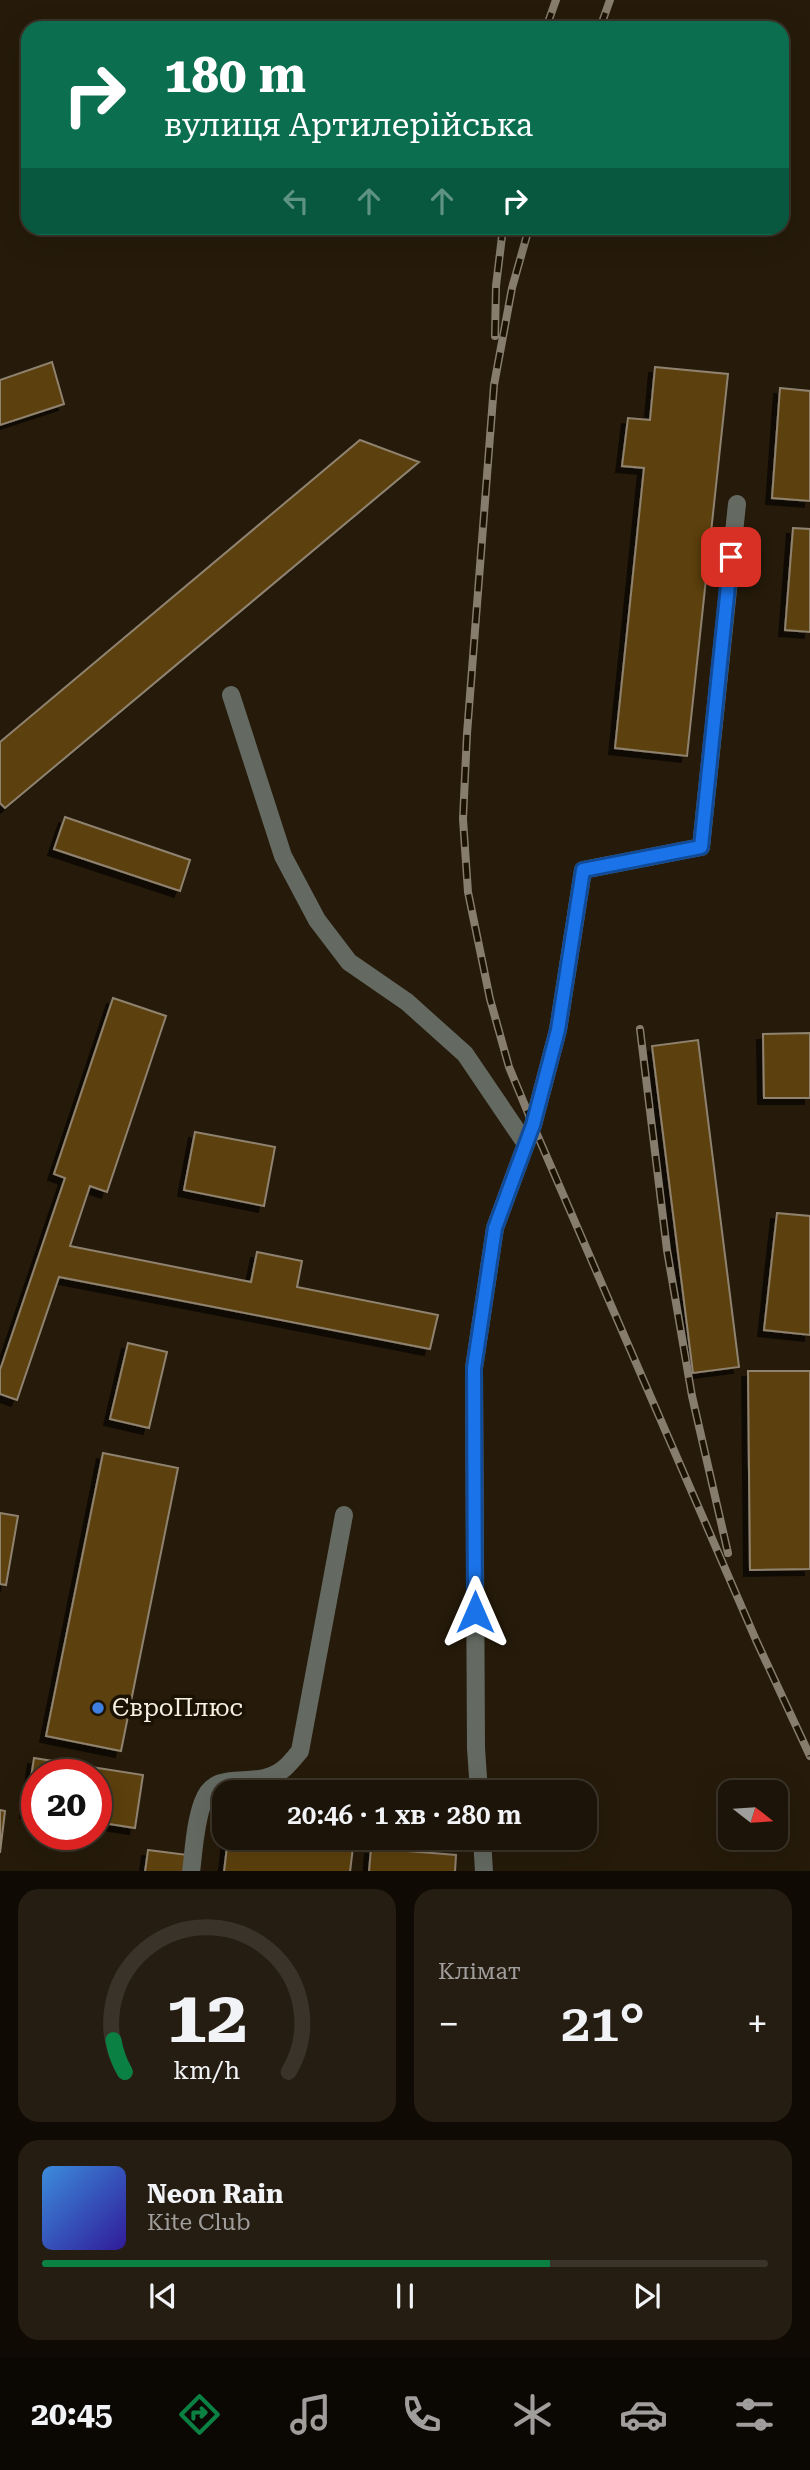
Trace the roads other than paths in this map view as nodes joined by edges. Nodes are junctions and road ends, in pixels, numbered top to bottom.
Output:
1 (737, 504) dead end
2 (231, 695) dead end
3 (526, 1144) junction
4 (345, 1515) dead end
5 (478, 1780) edge
6 (483, 1850) edge
7 (191, 1871) edge
8 (484, 1871) edge

1 - 3 lane
2 - 3 lane
3 - 5 lane
4 - 7 lane
6 - 8 lane

